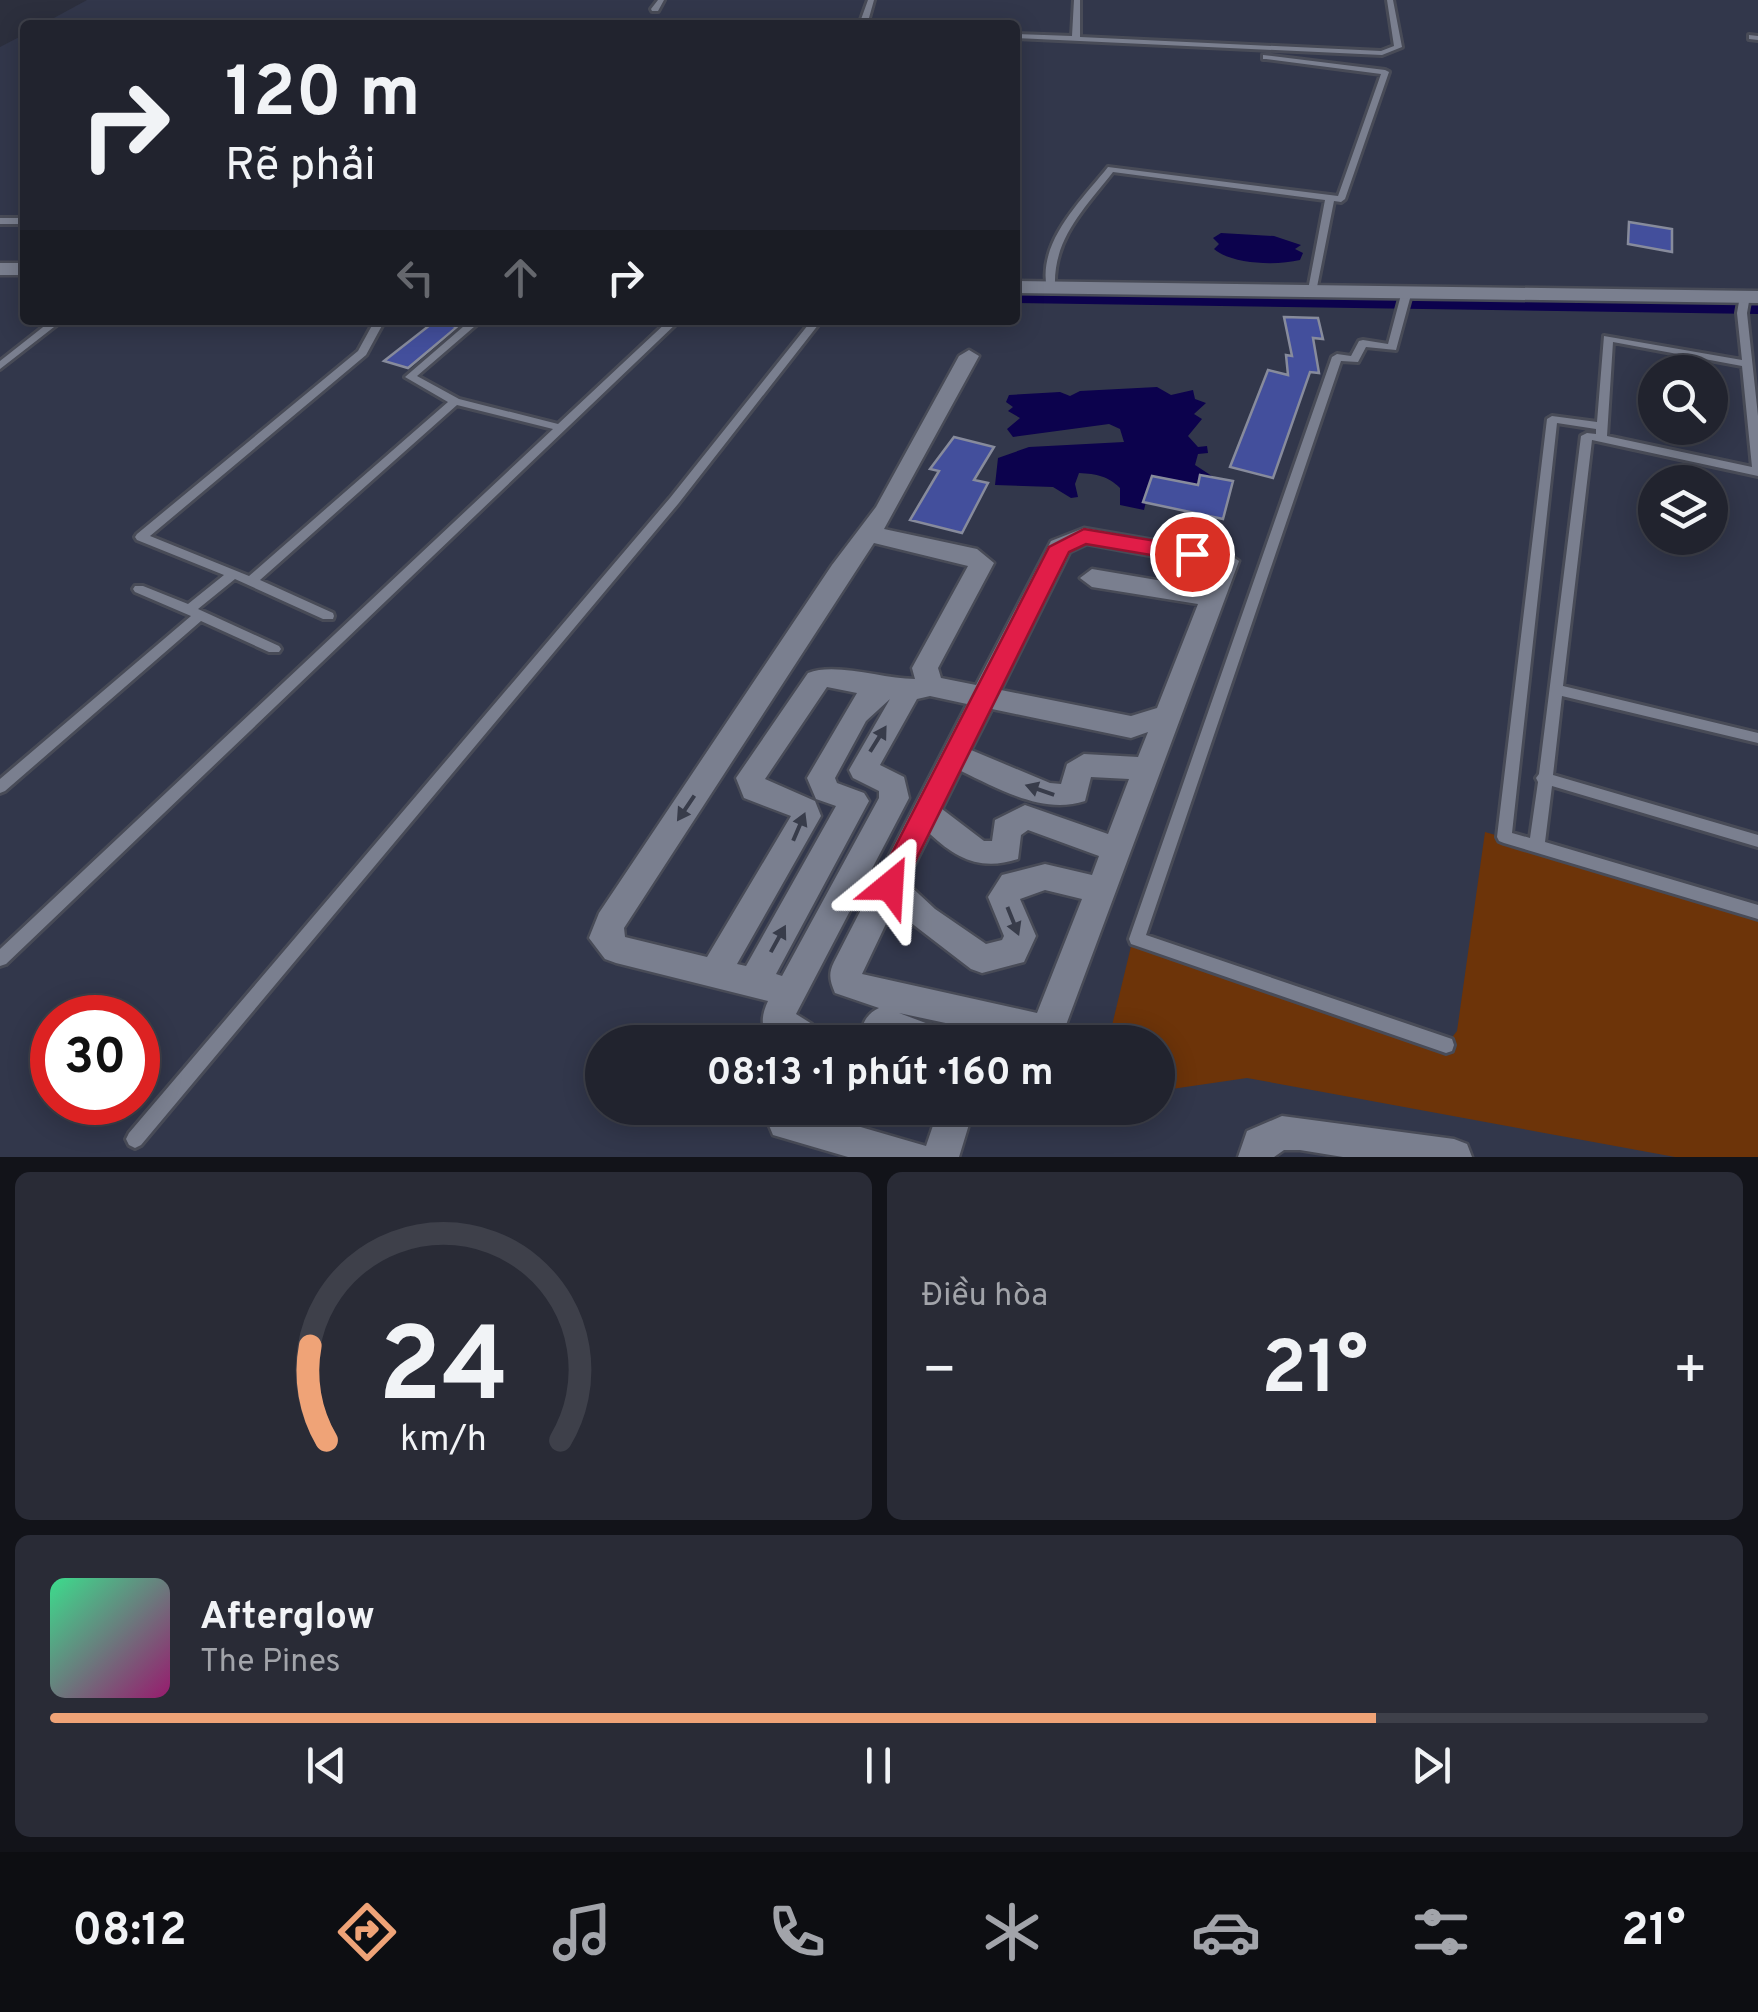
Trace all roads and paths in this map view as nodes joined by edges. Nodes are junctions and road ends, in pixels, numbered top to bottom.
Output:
1 (660, 0) edge
2 (1077, 0) edge
3 (1390, 0) edge
4 (655, 9) dead end
5 (1020, 36) edge
6 (1076, 38) junction
7 (1266, 57) dead end
8 (1330, 197) junction
9 (1020, 287) edge
10 (1050, 287) junction
11 (1313, 290) junction
12 (1405, 299) junction
13 (1747, 302) edge
14 (52, 325) edge
15 (377, 325) edge
16 (471, 325) edge
17 (670, 325) edge
18 (813, 325) edge
19 (969, 356) dead end
20 (1748, 364) junction
21 (0, 366) edge
22 (455, 401) junction
23 (561, 428) junction
24 (1601, 432) junction
25 (1758, 470) edge
26 (868, 534) junction
27 (234, 574) junction
28 (1092, 578) dead end
29 (250, 581) junction
30 (138, 589) dead end
31 (1213, 598) junction
32 (195, 613) junction
33 (328, 616) dead end
34 (274, 648) dead end
35 (1555, 688) junction
36 (907, 689) junction
37 (986, 699) junction
38 (1168, 714) junction
39 (1131, 727) junction
40 (1758, 738) edge
41 (956, 756) junction
42 (1149, 762) junction
43 (1543, 778) junction
44 (0, 786) edge
45 (927, 813) junction
46 (1758, 841) edge
47 (1537, 846) junction
48 (1116, 849) junction
49 (890, 886) junction
50 (1100, 890) junction
51 (1758, 912) edge
52 (0, 958) edge
53 (716, 972) junction
54 (754, 982) junction
55 (790, 993) junction
56 (781, 1025) edge
57 (1446, 1045) dead end
58 (793, 1125) edge
59 (947, 1125) edge
60 (135, 1140) dead end
61 (913, 1157) edge
62 (940, 1157) edge
63 (1256, 1157) edge
64 (1454, 1157) edge

1 - 4 lane
2 - 6 lane
3 - 6 lane
5 - 6 lane
7 - 8 lane
8 - 10 lane
8 - 11 lane
9 - 10 street
10 - 11 street
11 - 12 street
12 - 13 street
12 - 57 lane
13 - 20 lane
14 - 21 lane
15 - 27 lane
16 - 22 lane
17 - 23 lane
18 - 60 lane
19 - 26 street
20 - 24 lane
20 - 25 lane
22 - 23 lane
22 - 29 lane
23 - 52 lane
24 - 25 lane
24 - 35 lane
24 - 47 lane
26 - 36 street
26 -> 53 street
27 - 29 lane
27 - 32 lane
28 - 31 street
29 - 33 lane
30 - 32 lane
31 - 37 street
31 - 38 street
32 - 34 lane
32 - 44 lane
35 - 40 lane
35 - 43 lane
36 - 37 street
53 -> 36 street
54 -> 36 street
55 -> 36 street
37 - 39 street
37 - 41 street
38 - 39 street
38 - 42 street
39 - 42 street
42 -> 41 street
41 - 45 street
42 - 48 street
43 - 46 lane
43 - 47 lane
45 - 48 street
45 - 49 street
47 - 51 lane
48 - 50 street
50 -> 49 street
49 - 50 street
53 - 54 street
54 - 55 street
55 - 56 street
58 - 61 street
59 - 62 street
63 - 64 street

